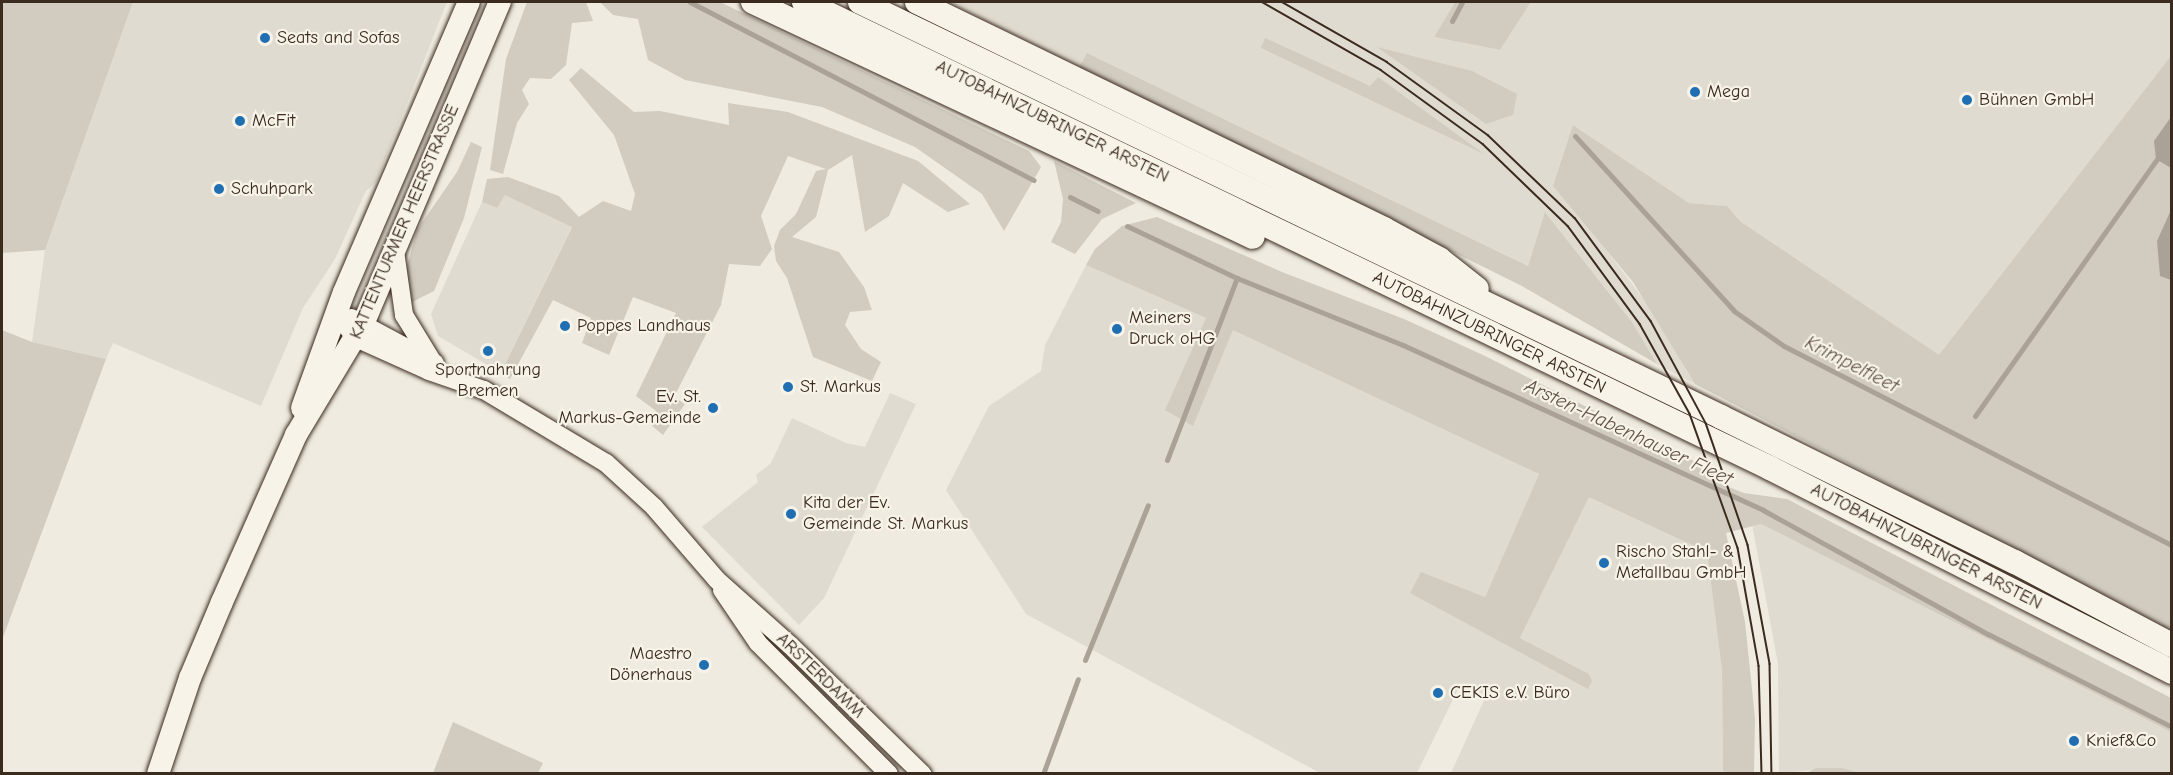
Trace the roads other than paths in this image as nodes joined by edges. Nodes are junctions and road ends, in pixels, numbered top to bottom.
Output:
1 (469, 2) edge
2 (500, 2) edge
3 (753, 2) edge
4 (804, 2) edge
5 (860, 2) edge
6 (916, 2) edge
7 (394, 244) junction
8 (1428, 304) junction
9 (336, 314) junction
10 (1512, 316) junction
11 (360, 330) junction
12 (434, 363) junction
13 (453, 376) junction
14 (296, 435) junction
15 (717, 580) junction
16 (2172, 645) edge
17 (2172, 672) edge
18 (902, 755) junction
19 (887, 772) edge
20 (158, 774) edge
21 (922, 774) edge

1 - 9 main road, KATTENTURMER HEERSTRASSE
2 - 7 main road, KATTENTURMER HEERSTRASSE
3 - 8 highway
4 - 8 highway, AUTOBAHNZUBRINGER ARSTEN
5 - 10 highway, AUTOBAHNZUBRINGER ARSTEN
6 - 10 highway
7 - 11 main road, KATTENTURMER HEERSTRASSE
7 - 12 street, ARSTERDAMM
8 - 17 highway, AUTOBAHNZUBRINGER ARSTEN
9 - 11 street, ARSTERDAMM
9 - 14 main road, KATTENTURMER HEERSTRASSE
10 - 16 highway, AUTOBAHNZUBRINGER ARSTEN
11 - 12 street, ARSTERDAMM
11 - 13 street, ARSTERDAMM
11 - 14 main road, KATTENTURMER HEERSTRASSE
12 - 13 street, ARSTERDAMM
13 - 15 street, ARSTERDAMM
14 - 20 main road, KATTENTURMER HEERSTRASSE
15 - 18 street, ARSTERDAMM
15 - 19 street, ARSTERDAMM
18 - 19 street
18 - 21 street, ARSTERDAMM

